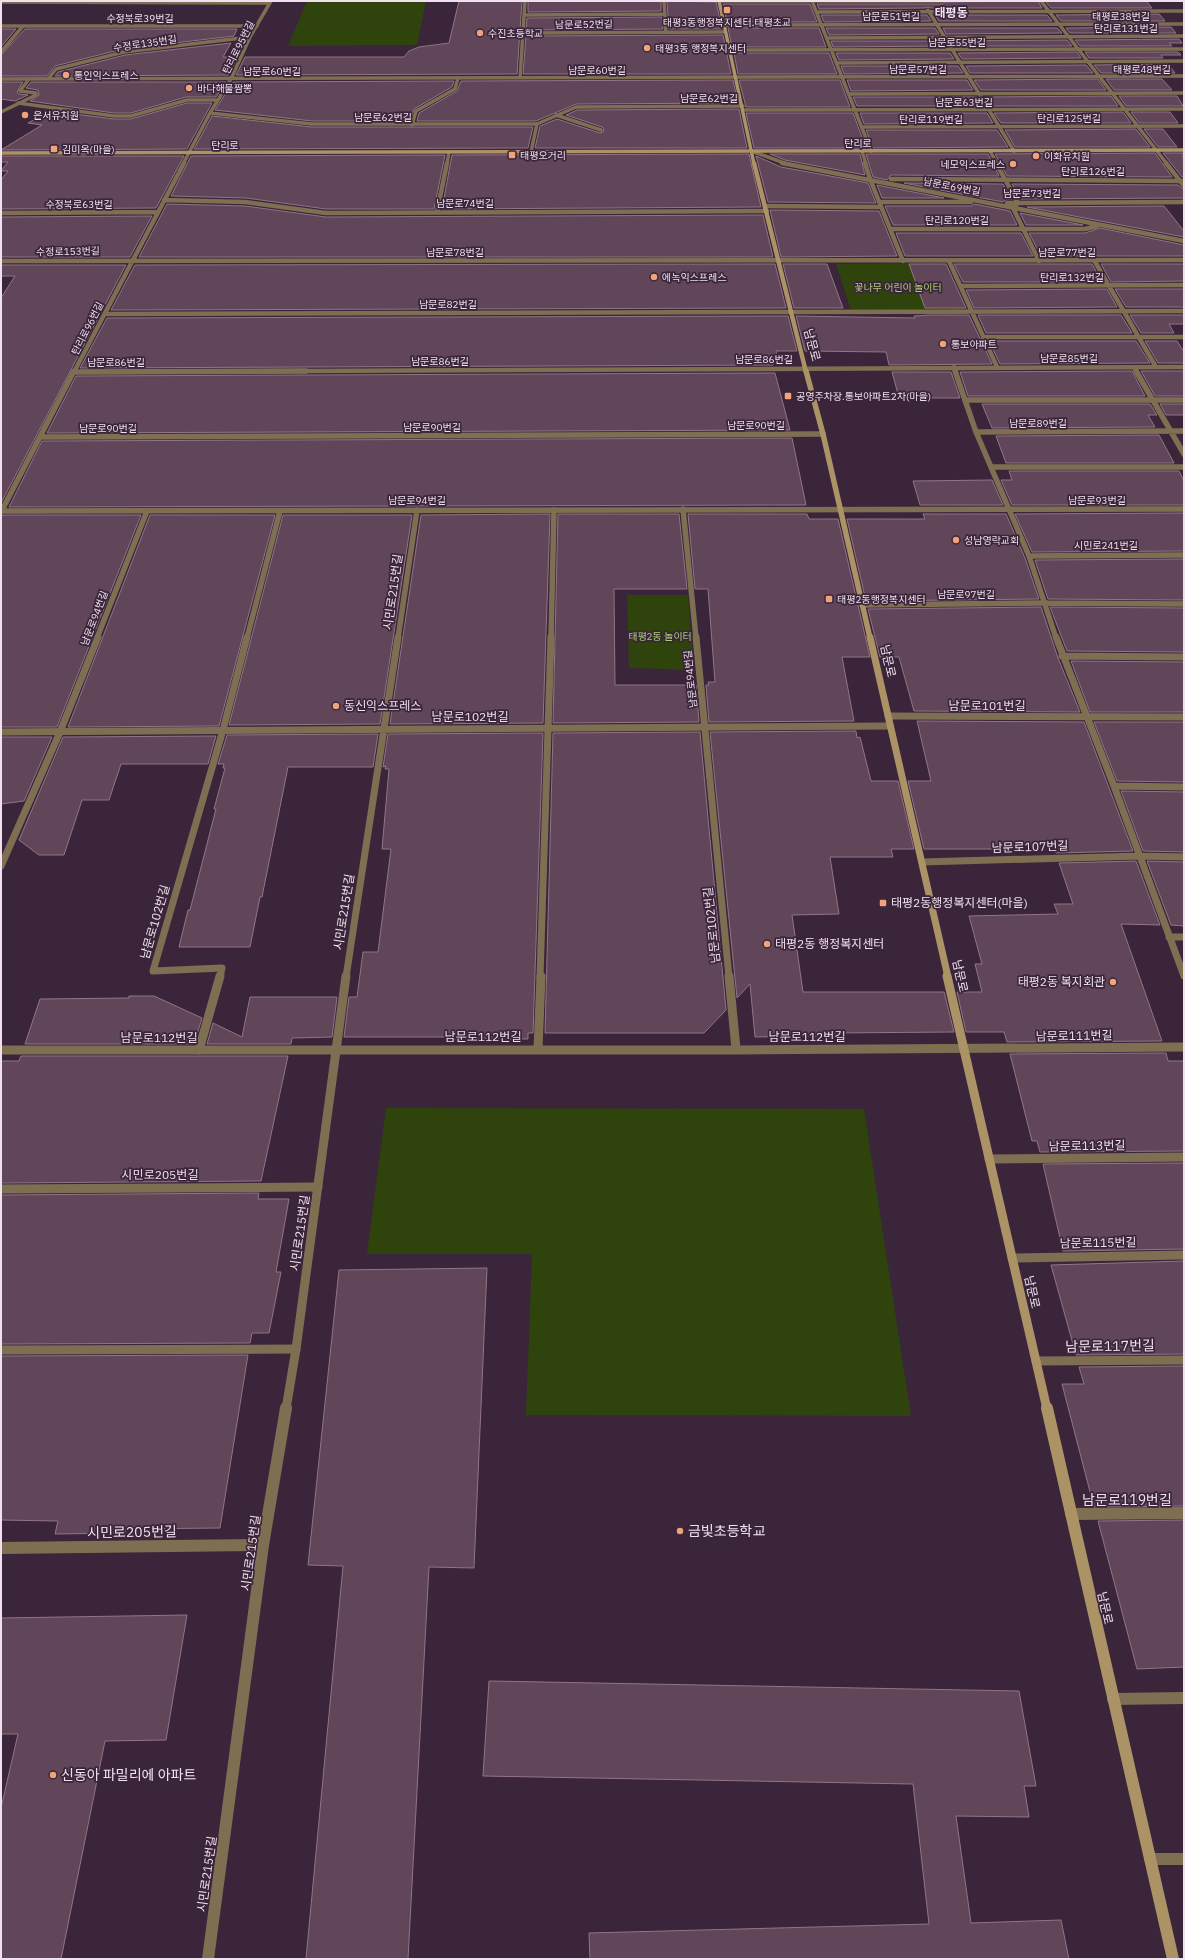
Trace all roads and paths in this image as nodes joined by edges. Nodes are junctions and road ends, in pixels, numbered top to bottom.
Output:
1 (525, 1) edge
2 (664, 1) edge
3 (719, 1) edge
4 (812, 1) edge
5 (923, 1) edge
6 (942, 1) edge
7 (1041, 1) edge
8 (1, 2) edge
9 (270, 2) edge
10 (1049, 11) junction
11 (1184, 11) edge
12 (817, 12) junction
13 (929, 12) junction
14 (665, 14) junction
15 (525, 15) junction
16 (822, 24) junction
17 (938, 24) junction
18 (1058, 24) junction
19 (1184, 24) edge
20 (1, 26) edge
21 (23, 26) junction
22 (257, 26) junction
23 (724, 28) junction
24 (666, 32) junction
25 (523, 33) junction
26 (1068, 36) junction
27 (1184, 36) edge
28 (250, 37) junction
29 (945, 37) junction
30 (827, 38) junction
31 (1078, 49) junction
32 (1184, 49) edge
33 (730, 50) junction
34 (832, 50) junction
35 (953, 50) junction
36 (1, 52) edge
37 (1184, 61) edge
38 (961, 62) junction
39 (1088, 62) junction
40 (837, 63) junction
41 (1184, 76) edge
42 (736, 77) junction
43 (970, 77) junction
44 (1100, 77) junction
45 (458, 78) junction
46 (520, 78) junction
47 (843, 78) junction
48 (1, 79) edge
49 (29, 79) junction
50 (48, 79) junction
51 (231, 79) junction
52 (1112, 93) junction
53 (1184, 93) edge
54 (849, 94) junction
55 (980, 94) junction
56 (218, 100) junction
57 (18, 103) junction
58 (744, 108) junction
59 (855, 110) junction
60 (989, 110) junction
61 (1125, 110) junction
62 (1184, 110) edge
63 (1, 112) edge
64 (210, 113) junction
65 (556, 116) junction
66 (537, 124) junction
67 (412, 125) junction
68 (1138, 126) junction
69 (1184, 126) edge
70 (862, 127) junction
71 (1000, 127) junction
72 (601, 130) dead end
73 (871, 150) junction
74 (1184, 150) edge
75 (751, 151) junction
76 (862, 151) junction
77 (990, 151) junction
78 (1014, 151) junction
79 (1157, 151) junction
80 (449, 152) junction
81 (531, 152) junction
82 (1, 153) edge
83 (189, 153) junction
84 (870, 179) junction
85 (1007, 180) junction
86 (1182, 181) edge
87 (1184, 186) edge
88 (164, 200) junction
89 (991, 202) junction
90 (1184, 202) edge
91 (1018, 203) junction
92 (880, 205) junction
93 (766, 208) junction
94 (1013, 208) junction
95 (157, 212) junction
96 (436, 212) junction
97 (1, 213) edge
98 (1100, 225) junction
99 (1023, 228) junction
100 (890, 229) junction
101 (1184, 241) edge
102 (132, 260) junction
103 (1094, 260) junction
104 (1184, 260) edge
105 (3, 261) edge
106 (903, 261) junction
107 (949, 261) junction
108 (1040, 261) junction
109 (778, 262) junction
110 (1, 267) edge
111 (1108, 285) junction
112 (1184, 285) edge
113 (961, 286) junction
114 (971, 310) junction
115 (1123, 311) junction
116 (1184, 311) edge
117 (790, 312) junction
118 (105, 314) junction
119 (983, 337) junction
120 (1139, 337) junction
121 (1184, 337) edge
122 (954, 367) junction
123 (997, 367) junction
124 (1134, 367) junction
125 (1156, 367) junction
126 (1184, 367) edge
127 (805, 368) junction
128 (75, 372) junction
129 (965, 400) junction
130 (1153, 400) junction
131 (1184, 400) edge
132 (1171, 431) junction
133 (1184, 431) edge
134 (976, 432) junction
135 (823, 434) junction
136 (40, 438) junction
137 (1184, 454) edge
138 (1184, 467) edge
139 (992, 468) junction
140 (683, 509) junction
141 (1009, 509) junction
142 (1184, 509) edge
143 (417, 510) junction
144 (554, 510) junction
145 (840, 510) junction
146 (147, 511) junction
147 (280, 511) junction
148 (1, 512) edge
149 (1184, 555) edge
150 (1029, 556) junction
151 (1046, 603) junction
152 (1184, 604) edge
153 (862, 605) junction
154 (1062, 656) junction
155 (1184, 657) edge
156 (888, 716) junction
157 (1086, 718) junction
158 (1184, 718) edge
159 (890, 726) junction
160 (704, 727) junction
161 (549, 728) junction
162 (385, 729) junction
163 (223, 730) junction
164 (1, 732) edge
165 (60, 732) junction
166 (1114, 786) junction
167 (1184, 787) edge
168 (1140, 856) junction
169 (1184, 857) edge
170 (922, 862) junction
171 (1, 866) edge
172 (1169, 937) junction
173 (1184, 937) edge
174 (1184, 976) edge
175 (1184, 1047) edge
176 (335, 1048) junction
177 (538, 1049) junction
178 (736, 1049) junction
179 (1, 1050) edge
180 (199, 1050) junction
181 (965, 1050) junction
182 (1184, 1157) edge
183 (989, 1159) junction
184 (318, 1187) junction
185 (1, 1188) edge
186 (1184, 1255) edge
187 (1012, 1258) junction
188 (296, 1349) junction
189 (1, 1350) edge
190 (1184, 1360) edge
191 (1036, 1361) junction
192 (1071, 1514) junction
193 (1184, 1514) edge
194 (263, 1545) junction
195 (1, 1548) edge
196 (1184, 1698) edge
197 (1113, 1699) junction
198 (1150, 1859) junction
199 (1184, 1859) edge
200 (208, 1959) edge
201 (1173, 1959) edge

1 - 15 street
2 - 14 street
3 - 4 street
3 - 23 main road, 남문로
4 - 5 street
4 - 12 street
5 - 6 street
5 - 13 street
7 - 10 street
8 - 9 street
9 - 22 street, 탄리로95번길
10 - 11 street
10 - 13 street
10 - 18 street
12 - 13 street
12 - 16 street
13 - 17 street
14 - 15 street, 남문로52번길
14 - 24 street
15 - 25 street
16 - 17 street, 남문로51번길
16 - 23 street, 남문로51번길
16 - 30 street
17 - 18 street, 남문로51번길
17 - 29 street
18 - 19 street, 태평로38번길
18 - 26 street
20 - 21 street, 수정북로39번길
21 - 22 street, 수정북로39번길
21 - 36 street
22 - 28 street, 탄리로95번길
23 - 24 street, 남문로52번길
23 - 33 main road, 남문로
24 - 25 street, 남문로52번길
25 - 46 street
26 - 27 street, 탄리로131번길
26 - 29 street
26 - 31 street
28 - 50 street, 수정로135번길
28 - 51 street, 탄리로95번길
29 - 30 street
29 - 35 street
30 - 34 street
31 - 32 street, 남문로55번길
31 - 35 street, 남문로55번길
31 - 39 street
33 - 34 street, 남문로55번길
33 - 42 main road, 남문로
34 - 35 street, 남문로55번길
34 - 40 street
35 - 38 street
37 - 39 street
38 - 39 street
38 - 40 street
38 - 43 street
39 - 44 street
40 - 47 street
41 - 44 street, 태평로48번길
42 - 46 street, 남문로60번길
42 - 47 street, 남문로57번길
42 - 58 main road, 남문로
43 - 44 street, 남문로57번길
43 - 47 street, 남문로57번길
43 - 55 street
44 - 52 street
45 - 46 street, 남문로60번길
45 - 51 street, 남문로60번길
45 - 67 street
47 - 54 street
48 - 49 street
49 - 50 street
49 - 57 street
50 - 51 street
51 - 56 street, 탄리로95번길
52 - 53 street
52 - 55 street
52 - 61 street
54 - 55 street
54 - 59 street
55 - 60 street
56 - 57 street
56 - 64 street, 탄리로95번길
57 - 63 street
58 - 59 street, 남문로63번길
58 - 65 street, 남문로62번길
58 - 75 main road, 남문로
59 - 60 street, 남문로63번길
59 - 70 street
60 - 61 street, 남문로63번길
60 - 71 street
61 - 62 street, 남문로63번길
61 - 68 street
64 - 67 street, 남문로62번길
64 - 83 street, 탄리로95번길
65 - 66 street, 남문로62번길
65 - 72 street
66 - 67 street, 남문로62번길
66 - 81 street
68 - 69 street
68 - 71 street, 탄리로125번길
68 - 79 street
70 - 71 street, 탄리로119번길
70 - 73 street
71 - 78 street
73 - 76 main road, 탄리로
73 - 77 main road, 탄리로
74 - 79 main road, 탄리로
75 - 76 main road, 탄리로
75 - 81 main road, 탄리로
75 - 84 street, 남문로69번길
75 - 93 main road, 남문로
76 - 84 street
77 - 78 main road, 탄리로
77 - 85 street
78 - 79 main road, 탄리로
79 - 86 street
80 - 81 main road, 탄리로
80 - 83 main road, 탄리로
80 - 96 street
82 - 83 main road, 탄리로
83 - 88 street, 탄리로96번길
84 - 85 street, 남문로69번길
84 - 89 street, 남문로69번길
84 - 92 street
85 - 86 street, 탄리로126번길
85 - 91 street
86 - 87 street
88 - 95 street, 탄리로96번길
88 - 96 street, 남문로74번길
89 - 91 street, 남문로73번길
89 - 92 street, 남문로73번길
89 - 94 street, 남문로69번길
90 - 91 street, 남문로73번길
91 - 94 street
92 - 93 street, 남문로73번길
92 - 100 street
93 - 96 street, 남문로74번길
93 - 109 main road, 남문로
94 - 98 street, 남문로69번길
94 - 99 street
95 - 97 street, 수정북로63번길
95 - 102 street, 탄리로96번길
98 - 99 street, 남문로69번길
98 - 101 street, 남문로69번길
99 - 100 street, 탄리로120번길
99 - 108 street
100 - 106 street
102 - 105 street, 수정로153번길
102 - 109 street, 남문로78번길
102 - 118 street, 탄리로96번길
103 - 104 street, 남문로77번길
103 - 108 street, 남문로77번길
103 - 111 street
105 - 110 street, 수정로153번길
106 - 107 street, 남문로77번길
106 - 109 street, 남문로77번길
107 - 108 street, 남문로77번길
107 - 113 street
109 - 117 main road, 남문로
111 - 112 street, 탄리로132번길
111 - 113 street, 탄리로132번길
111 - 115 street
113 - 114 street
114 - 115 street
114 - 117 street, 남문로82번길
114 - 119 street
115 - 116 street
115 - 120 street
117 - 118 street, 남문로82번길
117 - 127 main road, 남문로
118 - 128 street, 탄리로96번길
119 - 120 street
119 - 123 street
120 - 121 street
120 - 125 street
122 - 123 street, 남문로85번길
122 - 127 street, 남문로85번길
122 - 129 street
123 - 124 street, 남문로85번길
124 - 125 street, 남문로85번길
124 - 130 street
125 - 126 street, 남문로85번길
127 - 128 street, 남문로86번길
127 - 135 main road, 남문로
128 - 136 street, 탄리로96번길
129 - 130 street
129 - 134 street
130 - 131 street
130 - 132 street
132 - 133 street, 남문로89번길
132 - 134 street, 남문로89번길
132 - 137 street
134 - 139 street
135 - 136 street, 남문로90번길
135 - 145 main road, 남문로
136 - 148 street, 탄리로96번길
138 - 139 street
139 - 141 street
140 - 144 street, 남문로94번길
140 - 145 street, 남문로94번길
140 - 160 street, 남문로94번길
141 - 142 street, 남문로93번길
141 - 145 street, 남문로93번길
141 - 150 street
143 - 144 street, 남문로94번길
143 - 147 street, 남문로94번길
143 - 162 street, 시민로215번길
144 - 161 street
145 - 153 main road, 남문로
146 - 147 street, 남문로94번길
146 - 148 street, 남문로94번길
146 - 165 street, 남문로94번길
147 - 163 street
149 - 150 street, 시민로241번길
150 - 151 street
151 - 152 street, 남문로97번길
151 - 153 street, 남문로97번길
151 - 154 street
153 - 156 main road, 남문로
154 - 155 street
154 - 157 street
156 - 157 street, 남문로101번길
156 - 159 main road, 남문로
157 - 158 street, 남문로101번길
157 - 166 street
159 - 160 street, 남문로102번길
159 - 170 main road, 남문로
160 - 161 street, 남문로102번길
160 - 178 street, 남문로102번길
161 - 162 street, 남문로102번길
161 - 177 street
162 - 163 street, 남문로102번길
162 - 176 street, 시민로215번길
163 - 165 street, 남문로102번길
163 - 180 street, 남문로102번길
164 - 165 street, 남문로102번길
165 - 171 street
166 - 167 street
166 - 168 street
168 - 169 street, 남문로107번길
168 - 170 street, 남문로107번길
168 - 172 street
170 - 181 main road, 남문로
172 - 173 street
172 - 174 street
175 - 181 street, 남문로111번길
176 - 177 street, 남문로112번길
176 - 180 street, 남문로112번길
176 - 184 street, 시민로215번길
177 - 178 street, 남문로112번길
178 - 181 street, 남문로112번길
179 - 180 street, 남문로112번길
181 - 183 main road, 남문로
182 - 183 street, 남문로113번길
183 - 187 main road, 남문로
184 - 185 street, 시민로205번길
184 - 188 street, 시민로215번길
186 - 187 street, 남문로115번길
187 - 191 main road, 남문로
188 - 189 street
188 - 194 street, 시민로215번길
190 - 191 street, 남문로117번길
191 - 192 main road, 남문로
192 - 193 street, 남문로119번길
192 - 197 main road, 남문로
194 - 195 street, 시민로205번길
194 - 200 street, 시민로215번길
196 - 197 street
197 - 198 main road, 남문로
198 - 199 street
198 - 201 main road, 남문로

